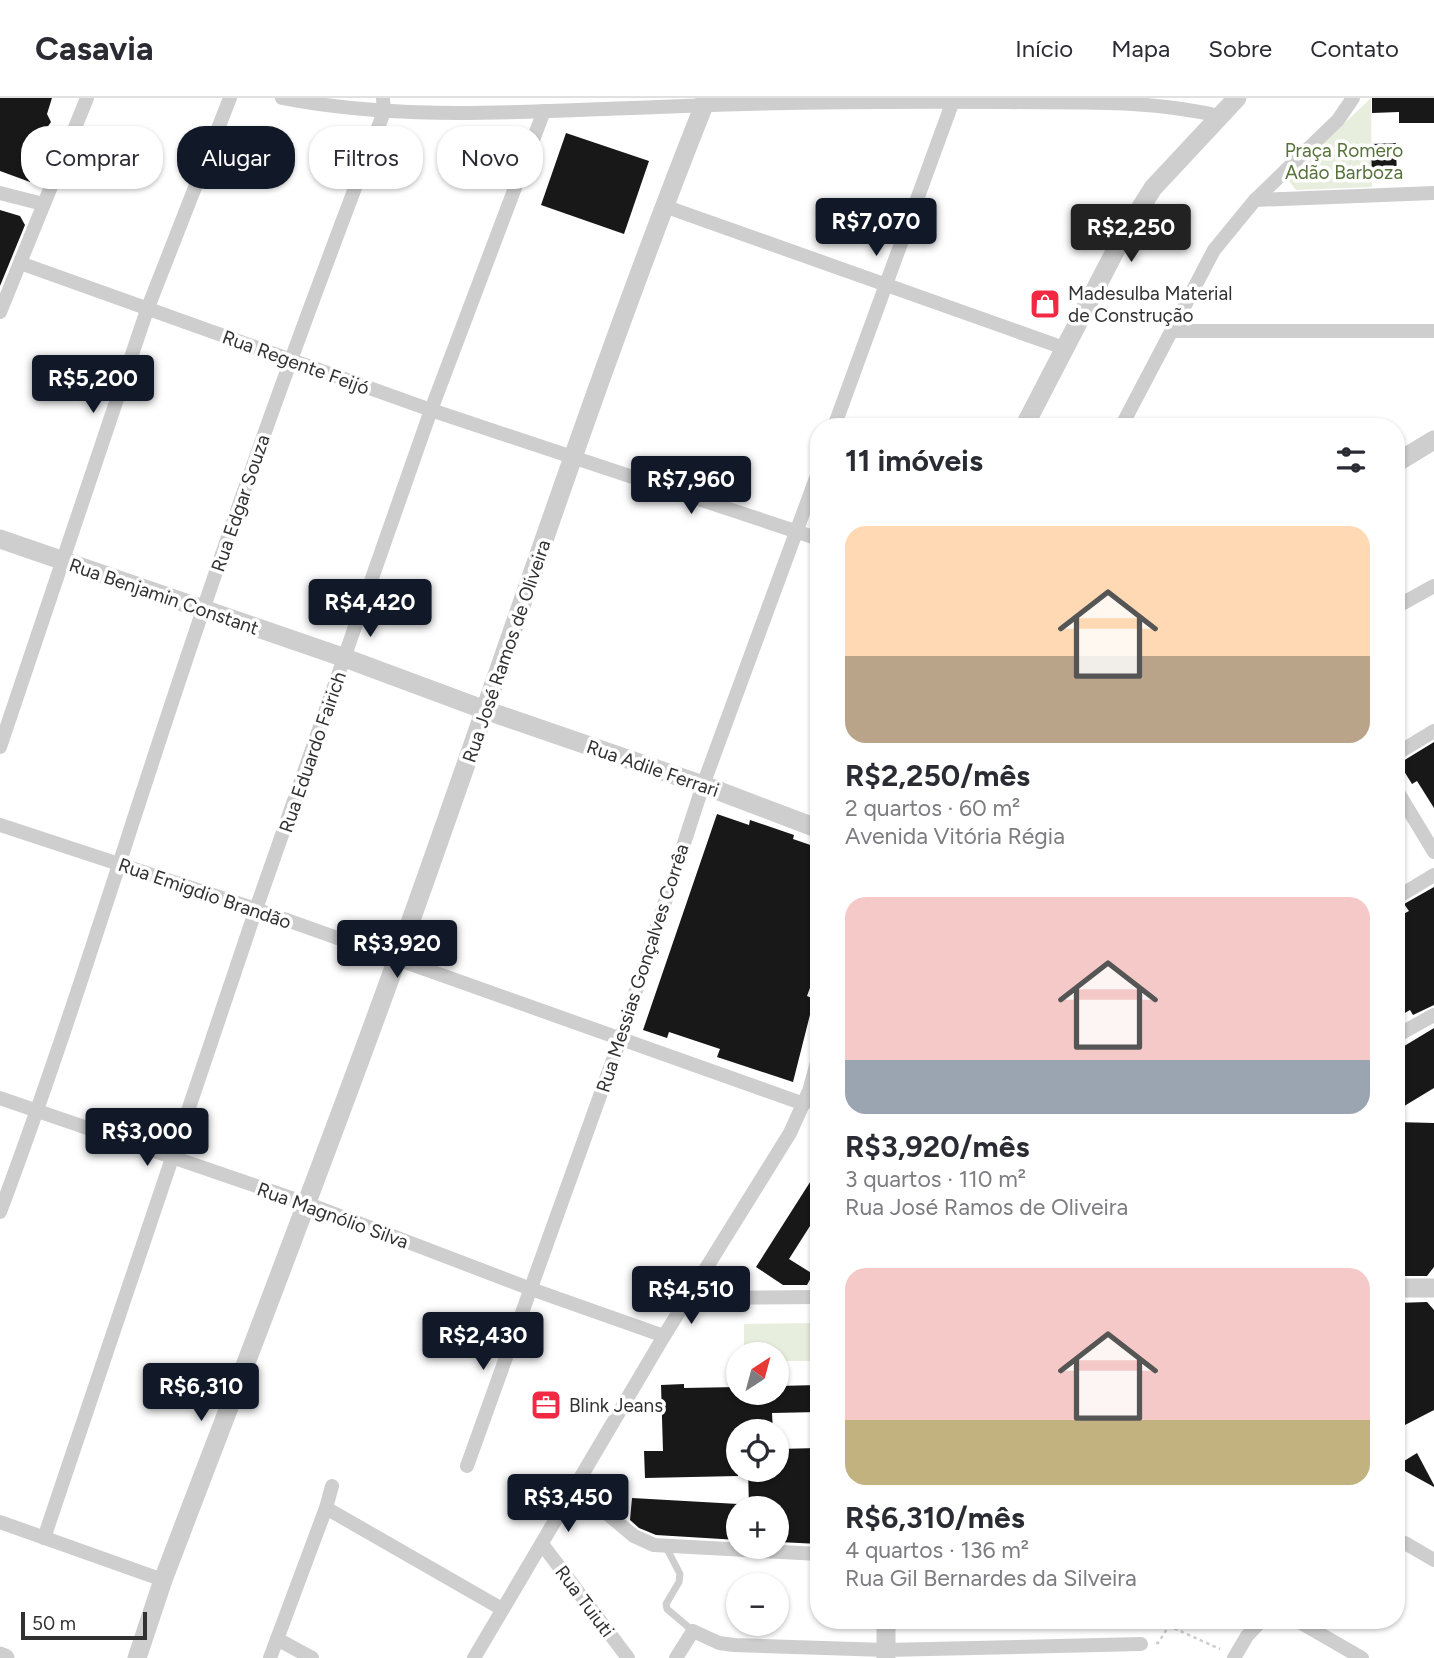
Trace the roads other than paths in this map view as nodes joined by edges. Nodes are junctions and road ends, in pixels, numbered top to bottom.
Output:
1 (87, 98) edge
2 (230, 98) edge
3 (282, 98) edge
4 (1237, 98) edge
5 (1353, 98) edge
6 (953, 100) edge
7 (705, 101) edge
8 (384, 105) edge
9 (544, 111) junction
10 (1219, 116) junction
11 (0, 193) edge
12 (1434, 193) edge
13 (1255, 200) junction
14 (43, 204) junction
15 (664, 206) junction
16 (20, 263) junction
17 (885, 283) junction
18 (146, 310) junction
19 (0, 312) edge
20 (1174, 331) junction
21 (1434, 331) edge
22 (1064, 348) junction
23 (289, 359) junction
24 (431, 410) junction
25 (837, 418) edge
26 (1029, 418) edge
27 (1126, 418) edge
28 (1434, 439) edge
29 (1405, 457) edge
30 (573, 459) junction
31 (810, 495) edge
32 (797, 532) junction
33 (810, 536) edge
34 (0, 540) edge
35 (62, 562) junction
36 (1434, 586) edge
37 (1405, 602) edge
38 (203, 609) junction
39 (345, 658) junction
40 (485, 710) junction
41 (1434, 731) edge
42 (0, 747) edge
43 (1405, 749) edge
44 (703, 785) junction
45 (1405, 804) edge
46 (0, 825) edge
47 (810, 826) edge
48 (1434, 852) edge
49 (121, 864) junction
50 (1434, 875) edge
51 (1405, 893) edge
52 (256, 909) junction
53 (397, 961) junction
54 (1434, 1015) edge
55 (1405, 1031) edge
56 (620, 1040) junction
57 (810, 1084) edge
58 (0, 1098) edge
59 (804, 1104) junction
60 (38, 1111) junction
61 (173, 1158) junction
62 (306, 1203) junction
63 (0, 1212) edge
64 (1434, 1287) edge
65 (1405, 1288) edge
66 (531, 1289) junction
67 (810, 1297) edge
68 (689, 1298) junction
69 (664, 1336) junction
70 (467, 1466) dead end
71 (332, 1486) dead end
72 (575, 1487) junction
73 (326, 1508) junction
74 (0, 1522) edge
75 (44, 1538) junction
76 (1405, 1543) edge
77 (542, 1544) junction
78 (666, 1547) junction
79 (810, 1554) edge
80 (1434, 1560) edge
81 (163, 1580) junction
82 (502, 1609) junction
83 (886, 1629) edge
84 (1254, 1629) edge
85 (1312, 1629) edge
86 (693, 1631) junction
87 (277, 1639) junction
88 (1096, 1643) junction
89 (1140, 1644) road end
90 (886, 1654) edge
91 (0, 1656) edge
92 (140, 1657) edge
93 (1235, 1657) edge
94 (5, 1658) edge
95 (270, 1658) edge
96 (312, 1658) edge
97 (474, 1658) edge
98 (628, 1658) edge
99 (676, 1658) edge
100 (1087, 1658) edge
101 (1362, 1658) edge

1 - 14 street
2 - 18 street
3 - 8 street
4 - 10 street
5 - 13 street
6 - 7 street
6 - 10 street
6 - 17 street
7 - 9 street
7 - 15 street, Rua José Ramos de Oliveira
8 - 9 street
8 - 23 street, Rua Edgar Souza
9 - 24 street, Rua Eduardo Fairich
10 - 22 street
11 - 14 street
12 - 13 street
13 - 20 street
14 - 16 street
15 - 17 street
15 - 30 street, Rua José Ramos de Oliveira
16 - 18 street, Rua Regente Feijó
16 - 19 street
17 - 22 street
17 - 25 street
18 - 23 street, Rua Regente Feijó
18 - 35 street
20 - 21 street
20 - 27 street
22 - 26 street
23 - 24 street, Rua Regente Feijó
23 - 38 street, Rua Edgar Souza
24 - 30 street, Rua Regente Feijó
24 - 39 street, Rua Eduardo Fairich
28 - 29 street
30 - 32 street, Rua Regente Feijó
30 - 40 street, Rua José Ramos de Oliveira
31 - 32 street, Rua Messias Gonçalves Corrêa
32 - 33 street, Rua Regente Feijó
32 - 44 street, Rua Messias Gonçalves Corrêa
34 - 35 street, Rua Benjamin Constant
35 - 38 street, Rua Benjamin Constant
35 - 42 street
36 - 37 street
38 - 39 street, Rua Benjamin Constant
38 - 49 street, Rua Edgar Souza
39 - 40 street, Rua Benjamin Constant
39 - 52 street, Rua Eduardo Fairich
40 - 44 street, Rua Adile Ferrari
40 - 53 street, Rua José Ramos de Oliveira
41 - 43 street
44 - 47 street, Rua Adile Ferrari
44 - 56 street, Rua Messias Gonçalves Corrêa
45 - 48 street
46 - 49 street, Rua Emigdio Brandão
49 - 52 street, Rua Emigdio Brandão
49 - 60 street, Rua Edgar Souza
50 - 51 street
52 - 53 street, Rua Emigdio Brandão
52 - 61 street, Rua Eduardo Fairich
53 - 56 street, Rua Emigdio Brandão
53 - 62 street, Rua José Ramos de Oliveira
54 - 55 street
56 - 59 street, Rua Emigdio Brandão
56 - 66 street, Rua Messias Gonçalves Corrêa
57 - 59 street
58 - 60 street, Rua Magnólio Silva
59 - 68 street
60 - 61 street, Rua Magnólio Silva
60 - 63 street, Rua Edgar Souza
61 - 62 street, Rua Magnólio Silva
61 - 75 street, Rua Eduardo Fairich
62 - 66 street, Rua Magnólio Silva
62 - 81 street, Rua José Ramos de Oliveira
64 - 65 street
66 - 69 street, Rua Magnólio Silva
66 - 70 street, Rua Messias Gonçalves Corrêa
67 - 68 street
68 - 69 street
69 - 72 street
71 - 73 street
72 - 77 street
72 - 78 street
73 - 82 street
73 - 87 street
74 - 75 street
75 - 81 street
76 - 80 street
77 - 82 street
77 - 98 street, Rua Tuiuti
78 - 79 street
78 - 86 lane
81 - 92 street, Rua José Ramos de Oliveira
82 - 97 street
83 - 90 street
84 - 93 street
85 - 101 street
86 - 90 street
86 - 99 street
87 - 95 street
87 - 96 street
88 - 89 street
88 - 90 street
88 - 100 street
91 - 94 street

